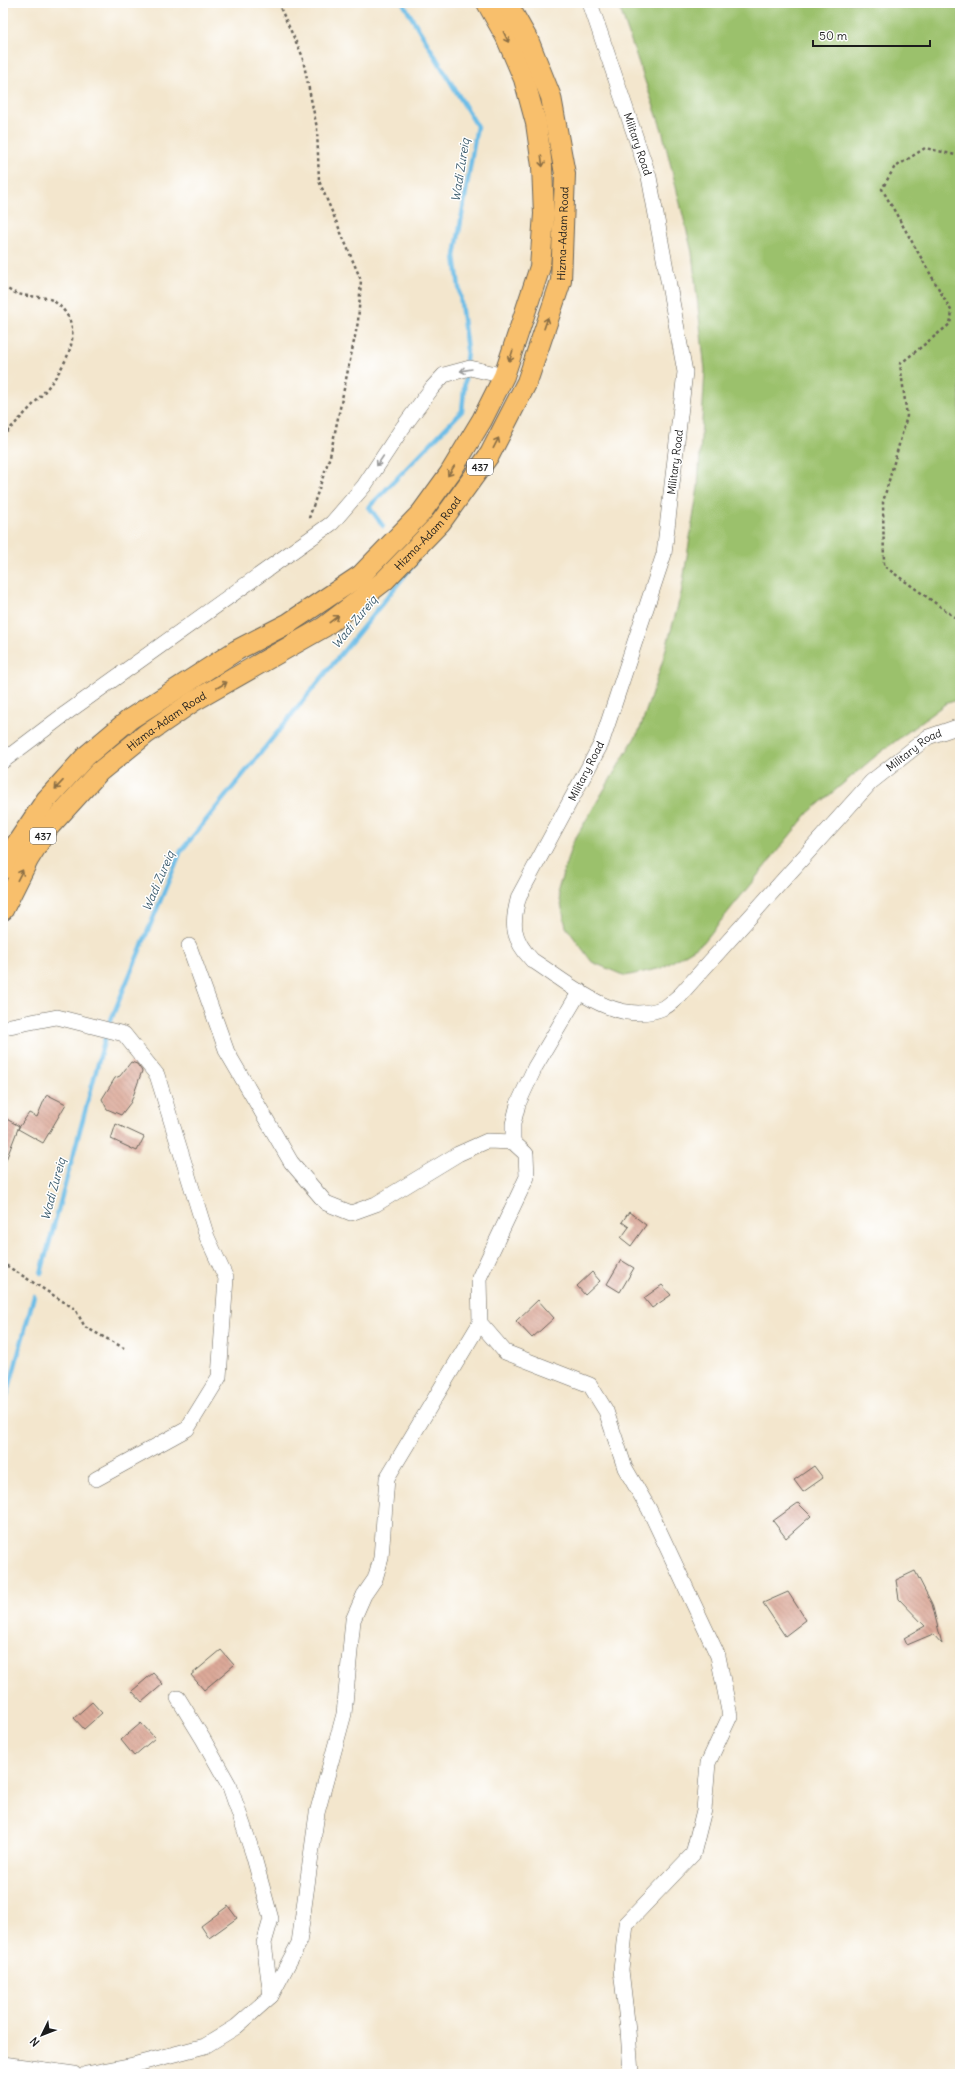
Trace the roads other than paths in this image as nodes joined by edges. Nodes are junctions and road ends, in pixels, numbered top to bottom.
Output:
1 (487, 3) edge
2 (507, 3) edge
3 (590, 3) edge
4 (504, 376) junction
5 (960, 726) edge
6 (3, 761) edge
7 (3, 869) edge
8 (3, 910) edge
9 (189, 946) dead end
10 (580, 991) junction
11 (10, 1026) dead end
12 (513, 1142) junction
13 (480, 1323) junction
14 (96, 1479) dead end
15 (178, 1698) dead end
16 (271, 1996) junction
17 (3, 2064) edge
18 (74, 2074) edge
19 (86, 2074) edge
20 (631, 2074) edge

1 -> 4 main road, Hizma-Adam Road / 437
8 -> 2 main road, Hizma-Adam Road / 437
3 - 10 street, Military Road
4 -> 6 street
4 -> 7 main road, Hizma-Adam Road / 437
5 - 10 street, Military Road
9 - 12 street
10 - 12 street
11 - 14 street
12 - 13 street
13 - 16 street
13 - 20 street
15 - 16 street
16 - 19 street
17 - 18 street

